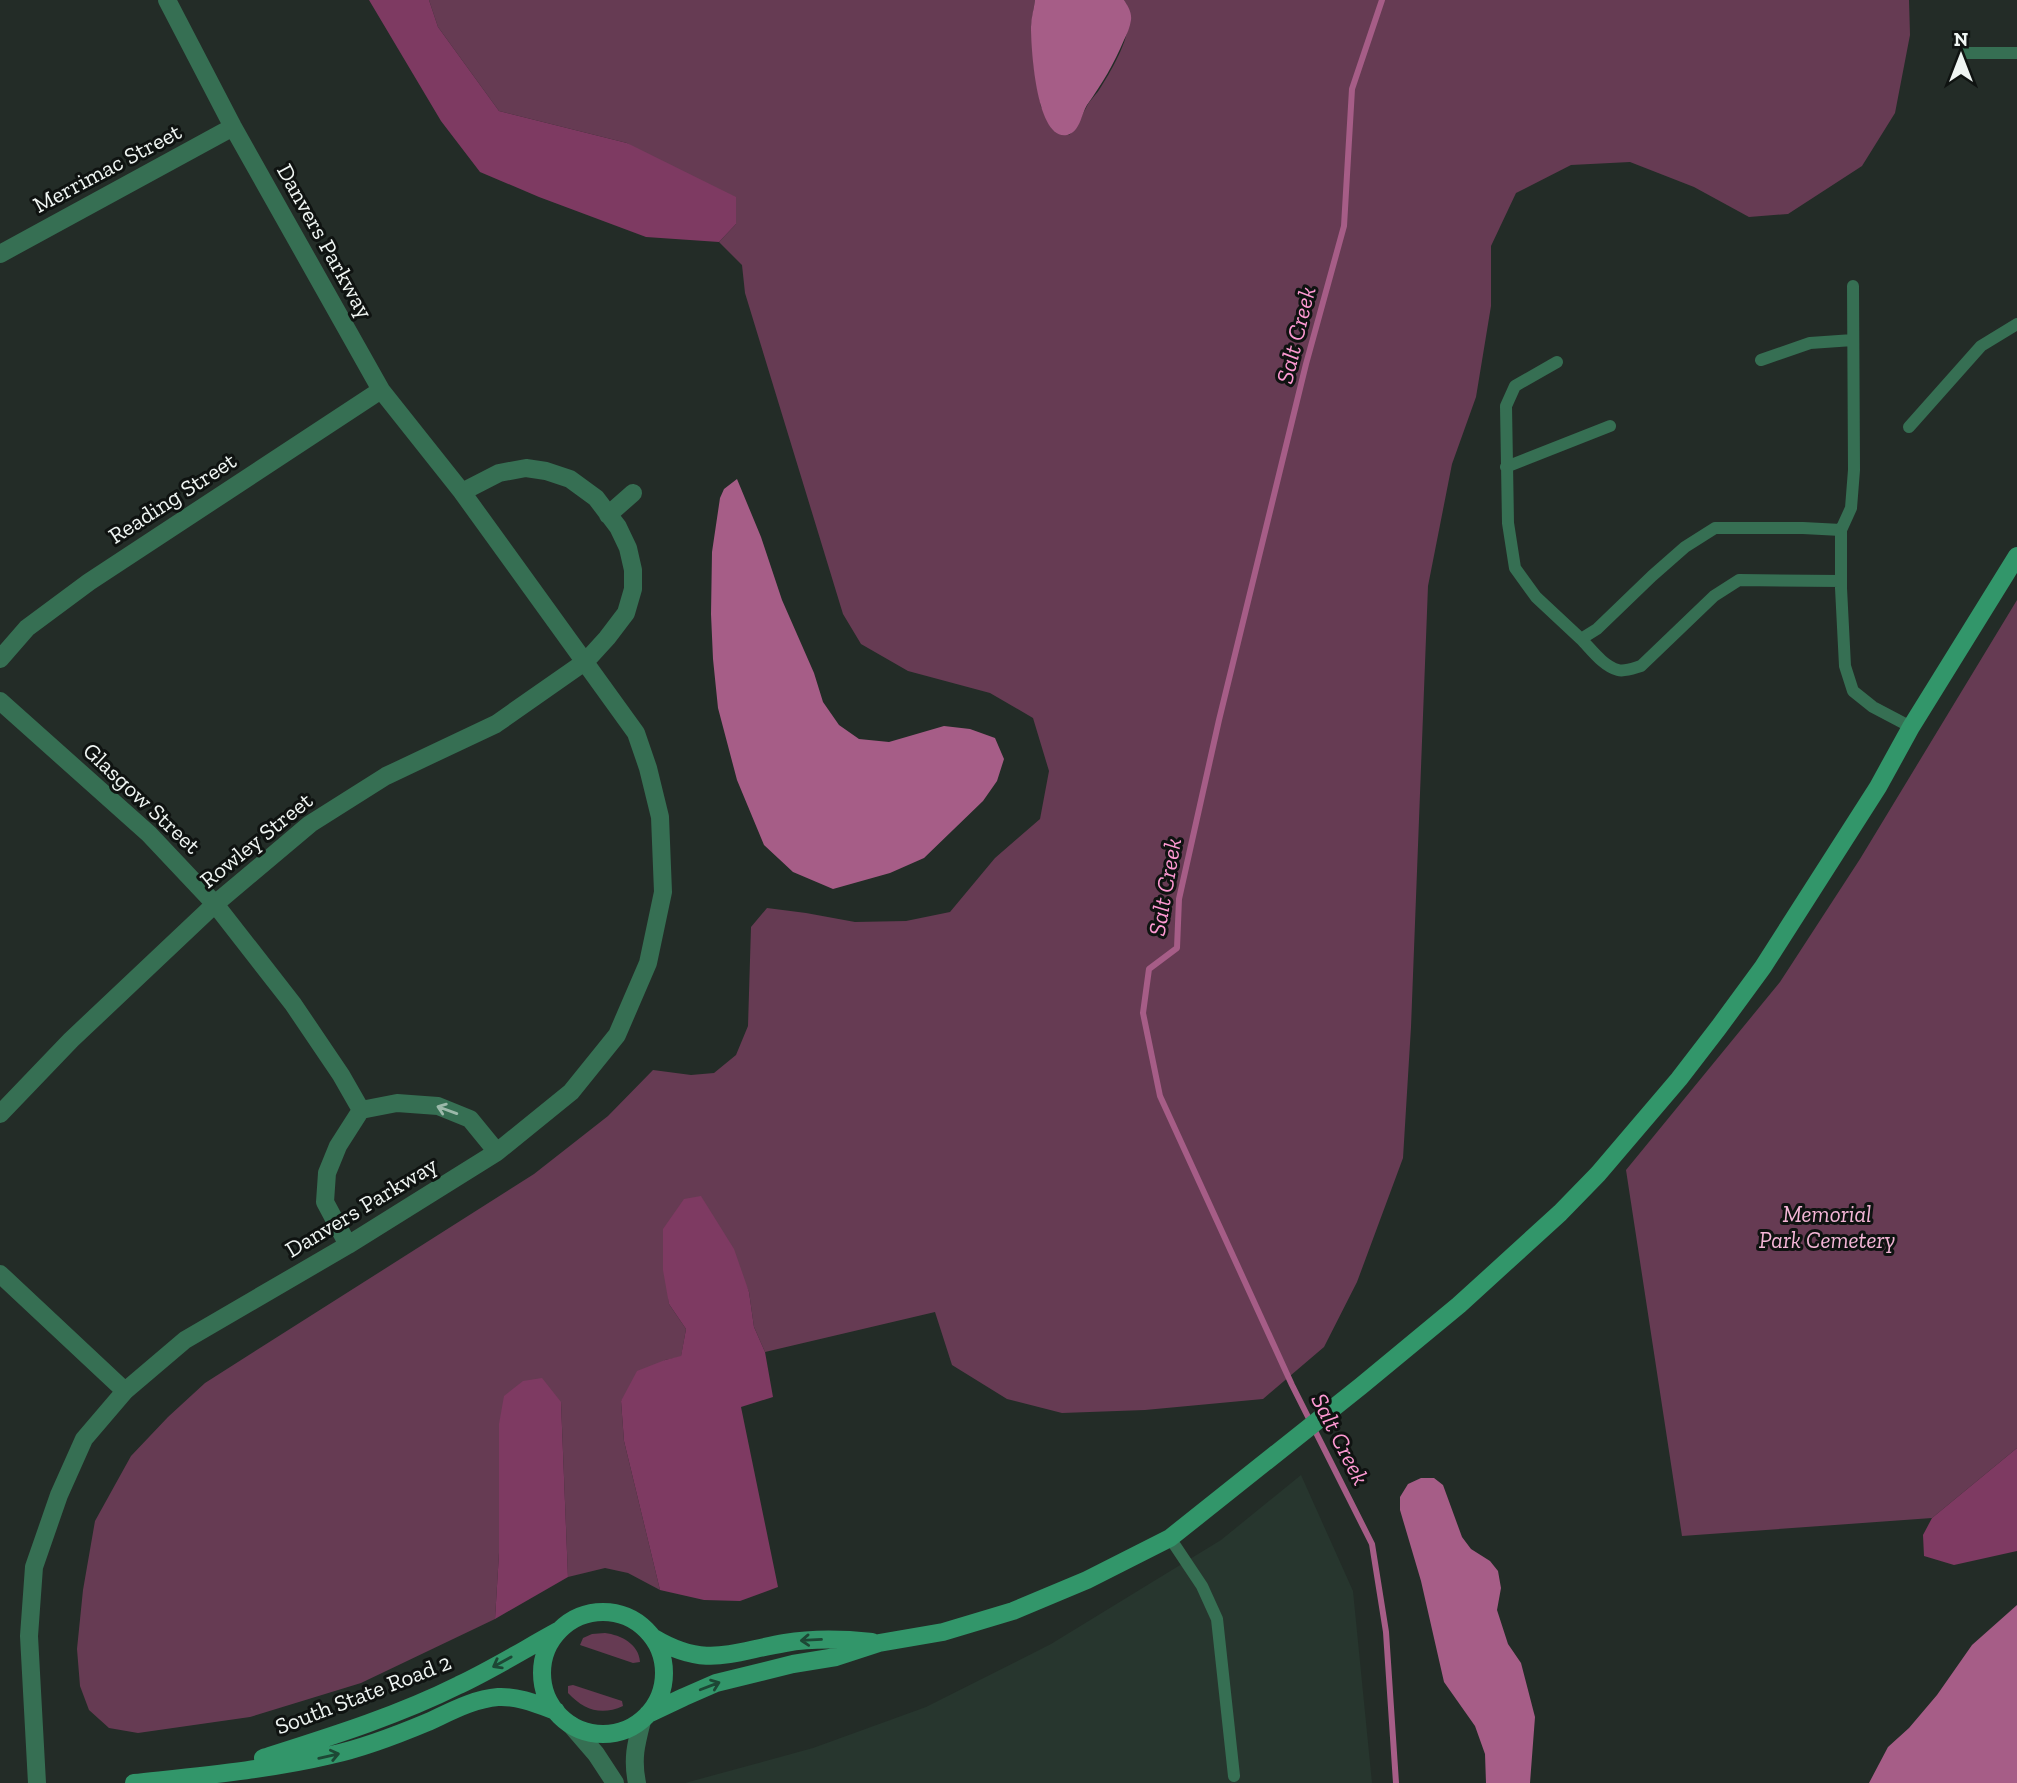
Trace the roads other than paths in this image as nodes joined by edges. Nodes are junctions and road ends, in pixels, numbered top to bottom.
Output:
1 (167, 0) edge
2 (1965, 52) dead end
3 (2017, 52) edge
4 (233, 127) junction
5 (1, 251) edge
6 (1853, 286) dead end
7 (2017, 324) edge
8 (1853, 340) junction
9 (1761, 360) dead end
10 (1557, 362) dead end
11 (381, 390) junction
12 (1610, 426) dead end
13 (1909, 427) dead end
14 (1506, 467) junction
15 (462, 492) junction
16 (633, 493) dead end
17 (608, 514) junction
18 (1842, 530) junction
19 (2017, 556) edge
20 (1841, 581) junction
21 (1581, 639) junction
22 (0, 659) edge
23 (586, 661) junction
24 (0, 701) edge
25 (1911, 727) junction
26 (215, 904) junction
27 (361, 1110) junction
28 (0, 1114) edge
29 (497, 1152) junction
30 (348, 1245) junction
31 (0, 1273) edge
32 (125, 1391) junction
33 (1170, 1538) junction
34 (562, 1629) junction
35 (653, 1637) junction
36 (879, 1643) junction
37 (556, 1711) junction
38 (645, 1718) junction
39 (571, 1725) junction
40 (213, 1774) junction
41 (1234, 1776) dead end
42 (37, 1783) edge
43 (134, 1783) edge
44 (615, 1783) edge
45 (637, 1783) edge

1 - 4 street, Danvers Parkway
2 - 3 lane
4 - 5 street, Merrimac Street
4 - 11 street, Danvers Parkway
6 - 8 lane
7 - 13 lane
8 - 9 lane
8 - 18 lane
10 - 14 lane
11 - 15 street, Danvers Parkway
11 - 22 street, Reading Street
12 - 14 lane
14 - 21 lane
15 - 17 street
15 - 23 street, Danvers Parkway
16 - 17 street
17 - 23 street
18 - 20 lane
18 - 21 lane
19 - 25 main road
20 - 21 lane
20 - 25 lane
23 - 26 street, Rowley Street
23 - 29 street, Danvers Parkway
24 - 26 street, Glasgow Street
25 - 33 main road
26 - 27 street, Glasgow Street
26 - 28 street, Rowley Street
29 -> 27 street
27 - 30 street
29 - 30 street, Danvers Parkway
30 - 32 street, Danvers Parkway
31 - 32 street
32 - 42 street, Danvers Parkway
33 - 36 main road
33 - 41 lane
34 - 35 main road
34 - 37 main road
34 -> 40 main road, South State Road 2
36 -> 35 main road
35 - 38 main road
38 -> 36 main road
37 - 39 main road
40 -> 37 main road, South State Road 2
38 - 39 main road
38 - 45 street
39 - 44 street
40 - 43 main road, South State Road 2

